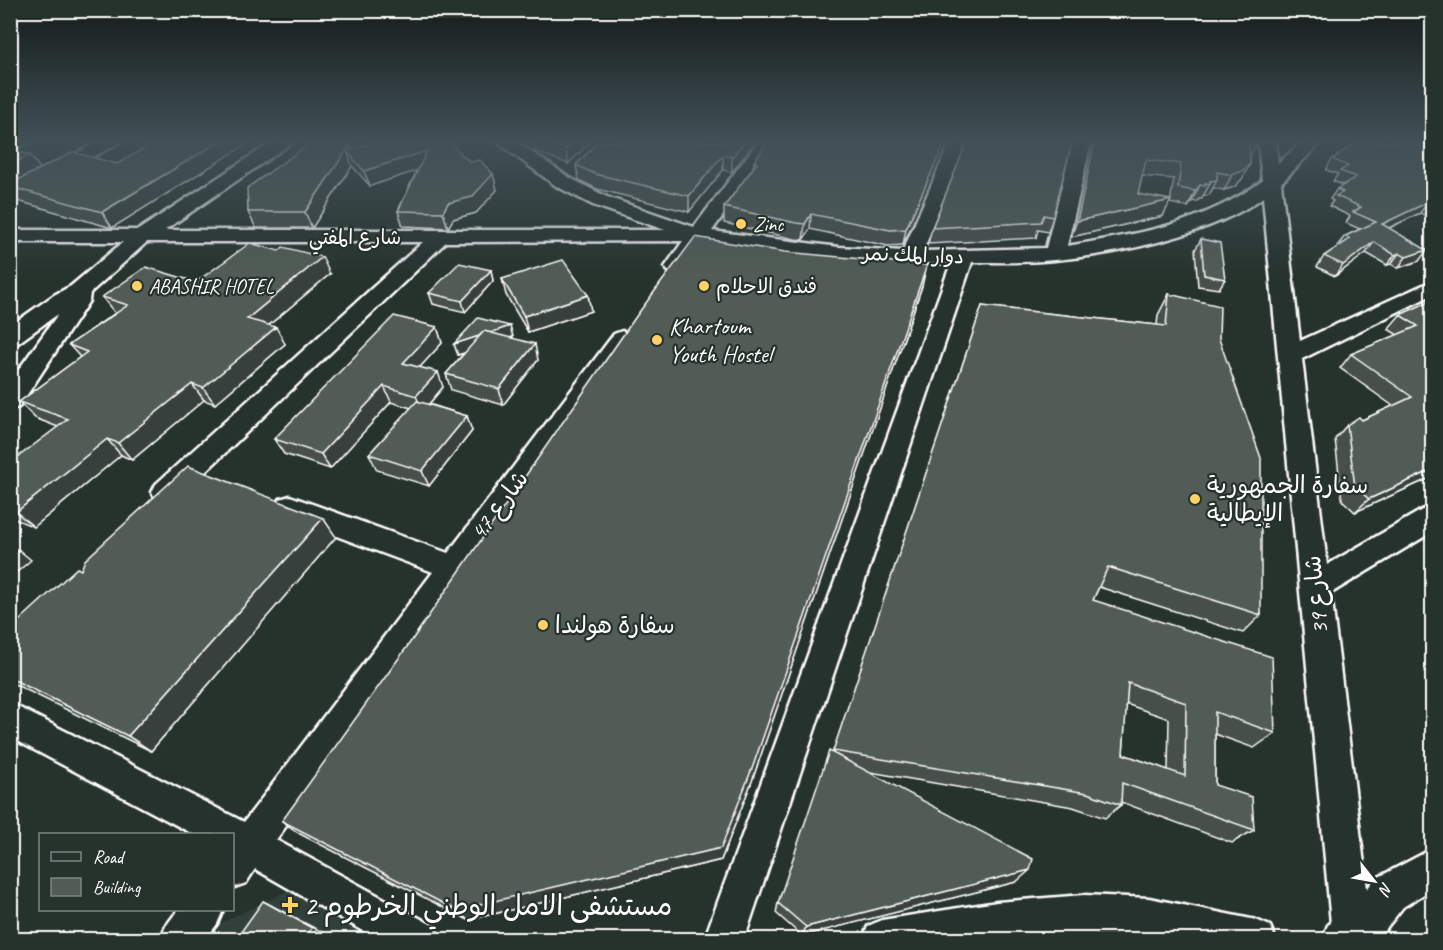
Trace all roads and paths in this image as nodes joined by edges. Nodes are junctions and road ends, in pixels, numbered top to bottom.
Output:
1 (30, 186) edge
2 (218, 186) edge
3 (571, 186) edge
4 (735, 186) edge
5 (940, 186) edge
6 (1072, 186) edge
7 (1266, 186) edge
8 (1271, 186) edge
9 (10, 197) edge
10 (699, 235) junction
11 (10, 236) edge
12 (141, 237) junction
13 (440, 237) junction
14 (1056, 254) junction
15 (910, 258) junction
16 (963, 258) junction
17 (1432, 287) edge
18 (657, 292) edge
19 (69, 301) junction
20 (636, 320) edge
21 (10, 338) edge
22 (1290, 355) junction
23 (10, 401) edge
24 (191, 468) junction
25 (223, 481) edge
26 (265, 497) edge
27 (149, 507) edge
28 (1432, 518) edge
29 (453, 567) junction
30 (1315, 587) junction
31 (10, 719) edge
32 (213, 833) edge
33 (236, 846) edge
34 (1432, 868) edge
35 (201, 911) edge
36 (180, 939) edge
37 (420, 939) edge
38 (724, 939) edge
39 (882, 939) edge
40 (1256, 939) edge
41 (1347, 939) edge

1 - 9 street
2 - 12 street
3 - 10 street, دوار المك نمر
4 - 10 street
5 - 15 street
6 - 14 street
7 - 14 street, دوار المك نمر
8 - 22 street, شارع 39
10 - 13 street, شارع المفتي
10 - 15 street, دوار المك نمر
10 - 18 street
11 - 12 street, شارع المفتي
12 - 13 street, شارع المفتي
12 - 19 street
13 - 24 street
14 - 16 street, دوار المك نمر
15 - 16 street, دوار المك نمر
16 - 38 street
17 - 22 street
19 - 21 street
19 - 23 street
20 - 29 street, شارع 47
22 - 30 street, شارع 39
24 - 25 street
24 - 27 street
26 - 29 street
28 - 30 street
29 - 33 street, شارع 47
30 - 41 street, شارع 39
31 - 32 street
33 - 37 street
34 - 41 street
35 - 36 street
39 - 40 street

